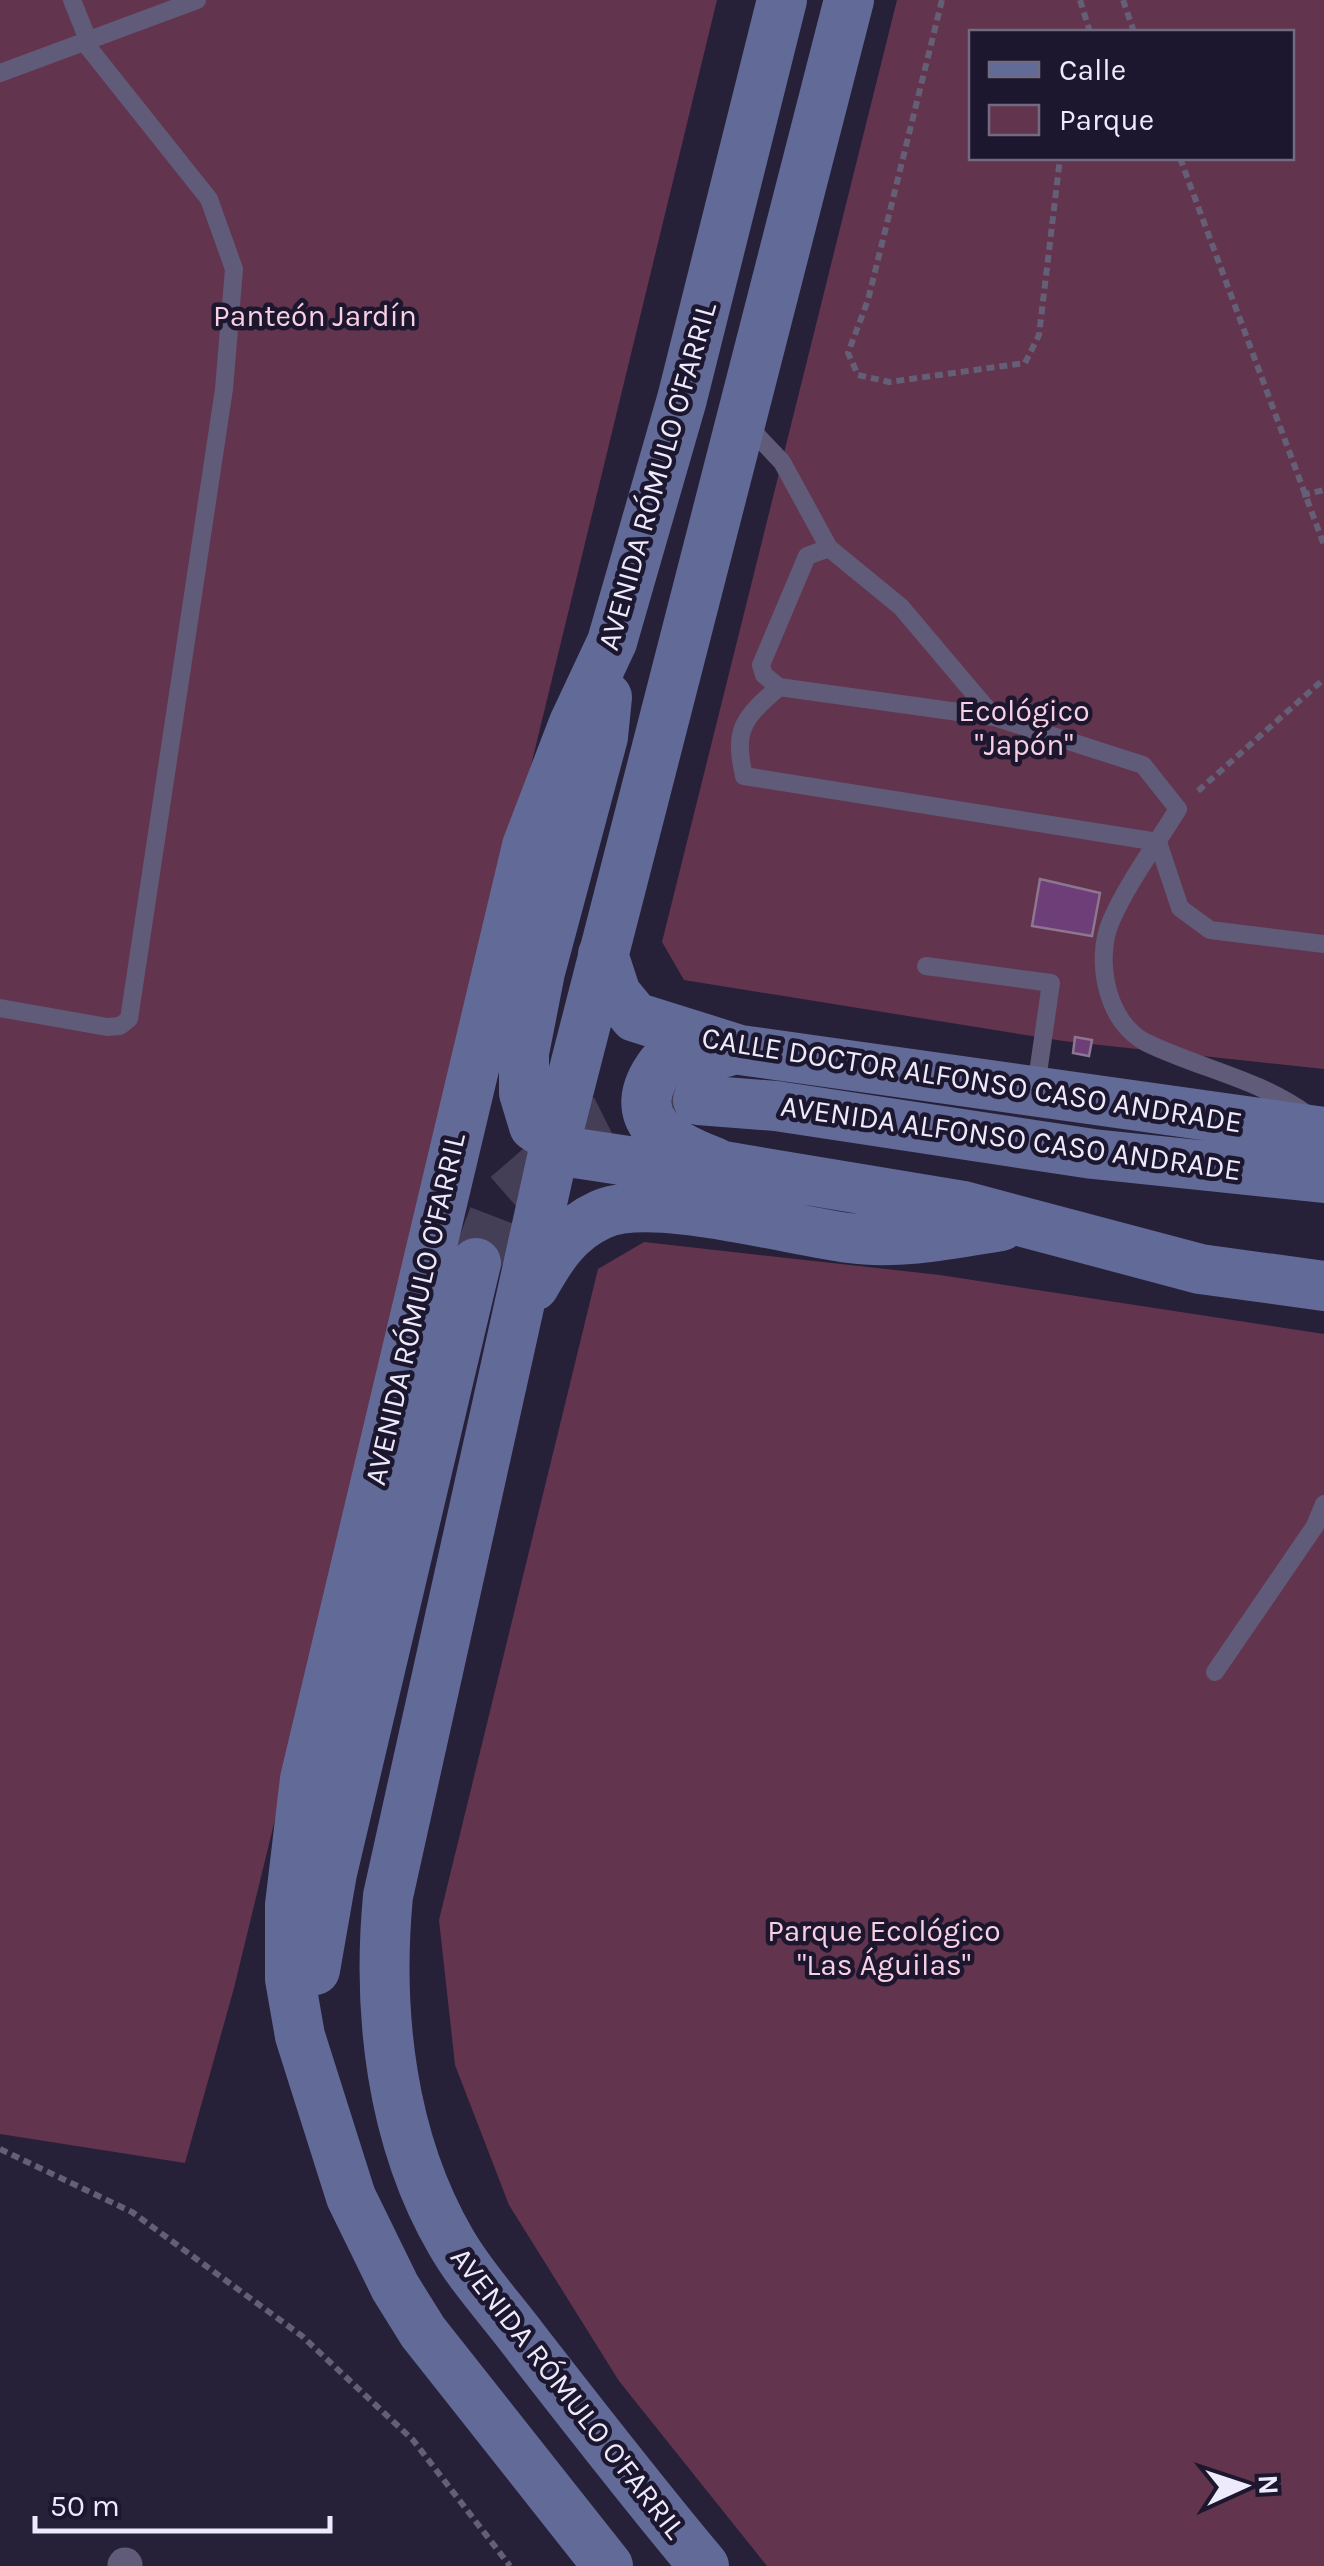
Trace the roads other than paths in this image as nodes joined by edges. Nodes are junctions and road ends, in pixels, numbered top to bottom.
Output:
1 (72, 0) edge
2 (197, 0) edge
3 (782, 0) edge
4 (849, 0) edge
5 (86, 41) junction
6 (0, 73) edge
7 (682, 399) junction
8 (744, 422) junction
9 (829, 548) junction
10 (612, 642) junction
11 (779, 687) junction
12 (994, 717) junction
13 (1158, 842) junction
14 (1324, 944) edge
15 (603, 954) junction
16 (926, 966) dead end
17 (0, 1008) edge
18 (740, 1050) junction
19 (1036, 1092) junction
20 (698, 1100) tunnel mouth
21 (1324, 1130) edge
22 (556, 1140) junction
23 (724, 1166) junction
24 (1324, 1178) edge
25 (1014, 1223) junction
26 (476, 1262) tunnel mouth
27 (1324, 1286) edge
28 (522, 1308) junction
29 (1324, 1504) edge
30 (1215, 1672) dead end
31 (319, 2085) junction
32 (608, 2566) edge
33 (704, 2566) edge

1 - 5 lane
2 - 5 lane
3 - 7 main road, AVENIDA RÓMULO O'FARRIL
4 - 8 main road, AVENIDA RÓMULO O'FARRIL
5 - 6 lane
5 - 17 lane
7 - 8 main road
7 - 10 main road, AVENIDA RÓMULO O'FARRIL
8 - 9 lane
8 - 15 main road, AVENIDA RÓMULO O'FARRIL
9 - 11 lane
9 - 12 lane
10 - 22 main road
10 - 31 main road, AVENIDA RÓMULO O'FARRIL
11 - 12 lane
11 - 13 lane
12 - 13 lane
13 - 14 lane
13 - 21 lane
15 - 18 main road, CALLE DOCTOR ALFONSO CASO ANDRADE
15 - 22 main road, AVENIDA RÓMULO O'FARRIL
16 - 19 lane
18 - 19 main road, CALLE DOCTOR ALFONSO CASO ANDRADE
18 - 23 main road
19 - 21 main road, CALLE DOCTOR ALFONSO CASO ANDRADE
20 - 24 main road, AVENIDA ALFONSO CASO ANDRADE
22 - 23 main road
22 - 28 main road, AVENIDA RÓMULO O'FARRIL
23 - 25 main road
25 - 27 main road
25 - 28 main road
26 - 31 main road
28 - 33 main road, AVENIDA RÓMULO O'FARRIL
29 - 30 lane
31 - 32 main road, AVENIDA RÓMULO O'FARRIL

